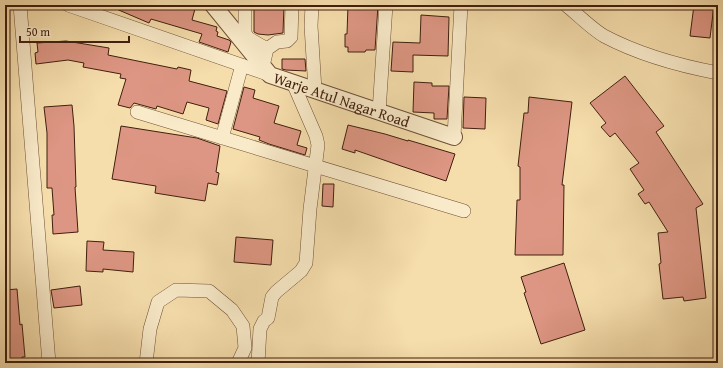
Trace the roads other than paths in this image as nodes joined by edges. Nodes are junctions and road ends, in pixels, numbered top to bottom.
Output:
1 (20, 5) edge
2 (68, 5) edge
3 (213, 5) edge
4 (245, 5) edge
5 (292, 5) edge
6 (312, 5) edge
7 (386, 5) edge
8 (461, 5) edge
9 (566, 5) edge
10 (89, 9) edge
11 (267, 49) junction
12 (242, 65) junction
13 (267, 71) junction
14 (718, 73) edge
15 (293, 83) junction
16 (316, 90) junction
17 (137, 112) dead end
18 (379, 112) junction
19 (454, 137) joint
20 (222, 138) junction
21 (316, 167) junction
22 (464, 211) dead end
23 (49, 363) edge
24 (146, 363) edge
25 (238, 363) edge
26 (258, 363) edge

1 - 23 street
2 - 10 street
3 - 13 street, Warje Atul Nagar Road
4 - 11 street
5 - 11 street
6 - 16 street
7 - 18 street
8 - 19 street
9 - 14 street
10 - 12 street
11 - 13 street
12 - 13 street
12 - 20 street
13 - 15 street, Warje Atul Nagar Road
15 - 16 street, Warje Atul Nagar Road
15 - 21 street
16 - 18 street, Warje Atul Nagar Road
17 - 20 street
18 - 19 street, Warje Atul Nagar Road
20 - 21 street
21 - 22 street
21 - 26 street
24 - 25 street

